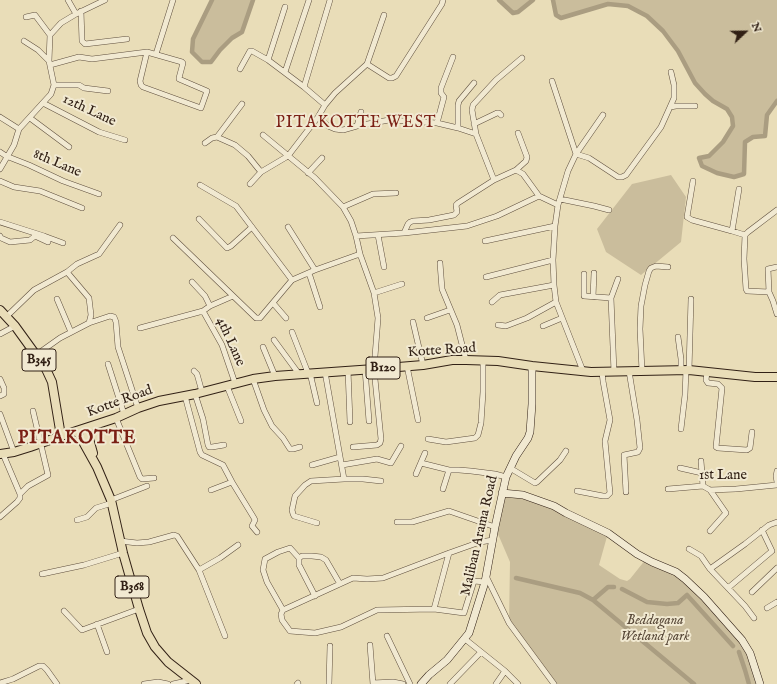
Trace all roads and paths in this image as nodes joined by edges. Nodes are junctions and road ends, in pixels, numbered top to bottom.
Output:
1 (68, 0) edge
2 (105, 0) edge
3 (173, 0) edge
4 (310, 0) edge
5 (330, 0) edge
6 (443, 0) edge
7 (285, 7) dead end
8 (81, 11) junction
9 (76, 14) junction
10 (384, 15) dead end
11 (26, 17) dead end
12 (50, 35) junction
13 (126, 38) dead end
14 (24, 41) dead end
15 (147, 52) junction
16 (156, 54) junction
17 (453, 57) dead end
18 (522, 58) dead end
19 (268, 60) junction
20 (50, 63) junction
21 (366, 64) junction
22 (240, 69) dead end
23 (285, 72) junction
24 (671, 72) dead end
25 (552, 81) dead end
26 (474, 83) dead end
27 (54, 85) junction
28 (304, 87) junction
29 (108, 91) dead end
30 (43, 103) junction
31 (242, 104) dead end
32 (325, 105) junction
33 (695, 106) dead end
34 (670, 107) junction
35 (361, 112) dead end
36 (501, 115) dead end
37 (603, 115) dead end
38 (0, 117) edge
39 (318, 117) junction
40 (30, 118) junction
41 (437, 123) junction
42 (474, 124) junction
43 (357, 126) junction
44 (458, 128) junction
45 (19, 129) junction
46 (518, 133) dead end
47 (476, 134) junction
48 (263, 135) dead end
49 (217, 137) junction
50 (125, 140) dead end
51 (205, 143) dead end
52 (69, 147) dead end
53 (0, 152) edge
54 (576, 154) junction
55 (6, 156) junction
56 (288, 156) junction
57 (322, 158) dead end
58 (0, 169) edge
59 (516, 170) junction
60 (261, 172) junction
61 (308, 173) junction
62 (0, 180) edge
63 (494, 180) junction
64 (693, 181) dead end
65 (250, 184) dead end
66 (200, 185) dead end
67 (739, 189) dead end
68 (396, 193) dead end
69 (99, 194) dead end
70 (539, 196) junction
71 (560, 200) junction
72 (558, 205) junction
73 (343, 207) junction
74 (82, 208) dead end
75 (609, 210) dead end
76 (777, 210) edge
77 (199, 219) dead end
78 (0, 222) edge
79 (120, 225) dead end
80 (288, 226) dead end
81 (555, 226) junction
82 (252, 227) junction
83 (732, 231) junction
84 (404, 233) junction
85 (378, 235) junction
86 (745, 235) junction
87 (0, 236) edge
88 (356, 236) junction
89 (173, 238) dead end
90 (485, 241) dead end
91 (48, 242) dead end
92 (63, 243) dead end
93 (360, 254) junction
94 (553, 260) junction
95 (440, 263) dead end
96 (384, 266) dead end
97 (668, 267) dead end
98 (777, 267) edge
99 (314, 270) junction
100 (66, 272) junction
101 (309, 273) junction
102 (594, 273) dead end
103 (584, 274) dead end
104 (486, 277) dead end
105 (618, 279) dead end
106 (292, 280) junction
107 (192, 282) dead end
108 (402, 284) dead end
109 (554, 285) junction
110 (769, 292) junction
111 (374, 293) junction
112 (233, 296) junction
113 (593, 297) junction
114 (611, 298) junction
115 (691, 298) dead end
116 (57, 299) dead end
117 (273, 302) junction
118 (492, 302) dead end
119 (556, 302) junction
120 (210, 306) junction
121 (320, 307) dead end
122 (450, 310) junction
123 (203, 311) junction
124 (3, 313) edge
125 (777, 314) edge
126 (286, 318) dead end
127 (427, 318) dead end
128 (562, 318) junction
129 (413, 322) dead end
130 (89, 323) junction
131 (498, 325) dead end
132 (15, 326) junction
133 (543, 326) dead end
134 (140, 328) dead end
135 (71, 332) junction
136 (292, 332) dead end
137 (0, 334) edge
138 (678, 337) dead end
139 (274, 340) dead end
140 (263, 347) dead end
141 (36, 355) junction
142 (466, 360) junction
143 (483, 361) junction
144 (108, 364) dead end
145 (423, 365) junction
146 (407, 366) junction
147 (532, 366) junction
148 (370, 369) junction
149 (194, 370) dead end
150 (348, 370) junction
151 (685, 370) junction
152 (583, 371) junction
153 (629, 371) junction
154 (642, 371) junction
155 (325, 372) junction
156 (602, 372) junction
157 (614, 372) junction
158 (707, 372) junction
159 (306, 374) junction
160 (275, 376) junction
161 (777, 377) edge
162 (0, 379) edge
163 (253, 379) junction
164 (231, 384) junction
165 (198, 393) junction
166 (0, 396) edge
167 (185, 396) junction
168 (317, 403) dead end
169 (138, 408) junction
170 (33, 411) dead end
171 (0, 414) edge
172 (124, 414) junction
173 (116, 418) junction
174 (418, 420) dead end
175 (241, 421) dead end
176 (369, 421) dead end
177 (350, 422) dead end
178 (86, 428) junction
179 (681, 429) dead end
180 (77, 431) junction
181 (752, 432) dead end
182 (61, 436) junction
183 (428, 439) dead end
184 (41, 444) junction
185 (224, 446) dead end
186 (401, 446) dead end
187 (300, 447) dead end
188 (353, 447) dead end
189 (566, 451) dead end
190 (14, 452) junction
191 (2, 454) edge
192 (425, 454) dead end
193 (340, 457) junction
194 (701, 462) dead end
195 (421, 463) junction
196 (312, 465) dead end
197 (342, 465) junction
198 (97, 467) junction
199 (510, 468) junction
200 (680, 468) dead end
201 (449, 470) junction
202 (777, 470) edge
203 (702, 473) junction
204 (416, 474) dead end
205 (506, 477) junction
206 (154, 478) dead end
207 (344, 479) junction
208 (381, 481) dead end
209 (232, 482) junction
210 (777, 482) edge
211 (777, 485) edge
212 (147, 486) dead end
213 (703, 486) junction
214 (442, 489) dead end
215 (668, 489) dead end
216 (211, 490) dead end
217 (710, 490) junction
218 (576, 491) dead end
219 (626, 492) dead end
220 (502, 493) junction
221 (20, 494) junction
222 (111, 502) junction
223 (0, 517) edge
224 (77, 520) dead end
225 (397, 522) dead end
226 (777, 522) edge
227 (317, 523) dead end
228 (495, 527) junction
229 (762, 530) junction
230 (710, 531) dead end
231 (257, 532) dead end
232 (493, 540) junction
233 (120, 541) junction
234 (238, 545) dead end
235 (690, 549) dead end
236 (449, 552) junction
237 (123, 553) junction
238 (299, 558) junction
239 (777, 568) edge
240 (710, 569) junction
241 (199, 570) junction
242 (42, 574) dead end
243 (486, 579) junction
244 (340, 584) junction
245 (728, 588) junction
246 (752, 592) dead end
247 (315, 596) junction
248 (777, 602) edge
249 (767, 608) dead end
250 (138, 609) junction
251 (434, 609) junction
252 (283, 610) junction
253 (64, 611) dead end
254 (754, 618) dead end
255 (97, 624) junction
256 (225, 636) dead end
257 (387, 636) dead end
258 (465, 639) junction
259 (370, 645) dead end
260 (330, 646) dead end
261 (107, 652) dead end
262 (481, 652) junction
263 (505, 671) junction
264 (193, 682) edge
265 (0, 683) edge
266 (373, 683) edge
267 (57, 684) edge
268 (144, 684) edge
269 (168, 684) edge
270 (173, 684) edge
271 (329, 684) edge
272 (403, 684) edge
273 (410, 684) edge
274 (421, 684) edge
275 (450, 684) edge
276 (496, 684) edge
277 (518, 684) edge
278 (554, 684) edge
279 (760, 684) edge

1 - 9 street
2 - 8 street
3 - 16 street
4 - 23 street
5 - 28 street
6 - 21 street
7 - 19 street
8 - 9 street
8 - 13 street
9 - 12 street
10 - 21 street
11 - 12 street
12 - 20 street
14 - 20 street
15 - 16 street
15 - 16 street
15 - 20 street
17 - 41 street
18 - 42 street
19 - 22 street
19 - 23 street
20 - 27 street
21 - 32 street
23 - 28 street
24 - 34 street
25 - 54 street
26 - 44 street
27 - 29 street
27 - 30 street
28 - 32 street
30 - 40 street
30 - 50 street, 12th Lane
31 - 49 street
32 - 39 street
33 - 34 street
34 - 54 street
35 - 43 street
36 - 42 street
37 - 54 street
38 - 45 street
39 - 43 street
39 - 56 street
40 - 45 street
40 - 52 street
41 - 43 street
41 - 44 street
42 - 47 street
44 - 47 street
45 - 55 street
46 - 59 street
47 - 63 street
48 - 56 street
49 - 51 street
49 - 60 street
53 - 55 street, 8th Lane
54 - 71 street
55 - 58 street
55 - 69 street, 8th Lane
56 - 60 street
56 - 61 street
57 - 61 street
59 - 63 street
59 - 70 street
60 - 65 street
61 - 73 street
62 - 74 street
63 - 84 street
64 - 83 street
66 - 82 street
67 - 83 street
68 - 73 street
70 - 72 street
70 - 84 street
71 - 72 street
71 - 75 street
72 - 81 street
73 - 88 street
76 - 86 street
77 - 82 street
78 - 92 street
79 - 100 street
80 - 99 street
81 - 90 street
81 - 94 street
82 - 106 street
83 - 86 street
84 - 85 street
85 - 88 street
85 - 96 street
86 - 110 street
87 - 91 street
88 - 93 street
89 - 112 street
93 - 99 street
93 - 111 street
94 - 104 street
94 - 109 street
95 - 122 street
97 - 154 street
98 - 110 street
99 - 101 street
100 - 124 street
100 - 130 street
101 - 106 street
101 - 121 street
102 - 113 street
103 - 113 street
105 - 114 street
106 - 117 street
107 - 120 street
108 - 111 street
109 - 118 street
109 - 119 street
110 - 125 street
111 - 148 street
112 - 117 street
112 - 120 street, 4th Lane
113 - 114 street
114 - 157 street
115 - 151 street
116 - 135 street
117 - 126 street
119 - 128 street
119 - 131 street
120 - 123 street, 4th Lane
122 - 127 street
122 - 142 street
123 - 134 street, 4th Lane
123 - 164 street, 4th Lane
124 - 132 main road, B345
128 - 133 street
128 - 152 street
129 - 145 street
130 - 135 street
130 - 169 street
132 - 137 street
132 - 141 main road, B345
135 - 141 street
136 - 159 street
138 - 151 street
139 - 159 street
140 - 160 street
141 - 182 main road, B345
142 - 143 main road, Kotte Road / B120
142 - 145 main road, Kotte Road / B120
143 - 147 main road, Kotte Road / B120
143 - 183 street
144 - 172 street
145 - 146 main road, Kotte Road / B120
146 - 148 main road, Kotte Road / B120
146 - 174 street
147 - 152 main road, Kotte Road / B120
147 - 199 street, Maliban Arama Road
148 - 150 main road, Kotte Road / B120
148 - 176 street
148 - 188 street
149 - 165 street
150 - 155 main road, Kotte Road / B120
150 - 177 street
151 - 154 main road, Kotte Road / B120
151 - 158 main road, Kotte Road / B120
151 - 179 street
152 - 156 main road, Kotte Road / B120
153 - 154 main road, Kotte Road / B120
153 - 157 main road, Kotte Road / B120
153 - 219 street
155 - 159 main road, Kotte Road / B120
155 - 193 street
156 - 157 main road, Kotte Road / B120
156 - 218 street
158 - 161 main road, Kotte Road / B120
158 - 181 street
159 - 160 main road, Kotte Road / B120
159 - 168 street
160 - 163 main road, Kotte Road / B120
162 - 166 street
163 - 164 main road, Kotte Road / B120
163 - 187 street
164 - 165 main road, Kotte Road / B120
164 - 175 street, 4th Lane
165 - 167 main road, Kotte Road / B120
165 - 185 street
167 - 169 main road, Kotte Road / B120
167 - 209 street
169 - 172 main road, Kotte Road / B120
170 - 184 street
171 - 190 street
172 - 173 main road, Kotte Road / B120
173 - 178 main road, Kotte Road / B120
173 - 206 street
178 - 180 main road, Kotte Road / B120
178 - 198 main road, B368
180 - 182 main road, Kotte Road / B120
180 - 198 main road, B368
182 - 184 main road, Kotte Road / B120
184 - 190 main road, Kotte Road / B120
184 - 221 street
186 - 197 street
189 - 199 street
190 - 191 main road, Kotte Road / B120
191 - 221 street
192 - 195 street
193 - 196 street
193 - 197 street
194 - 203 street
195 - 201 street
195 - 204 street
197 - 207 street
198 - 222 main road, B368
199 - 205 street, Maliban Arama Road
200 - 203 street
201 - 205 street
201 - 214 street
202 - 210 street
203 - 213 street
205 - 220 street, Maliban Arama Road
207 - 208 street
207 - 227 street
209 - 216 street
209 - 231 street
211 - 217 street, 1st Lane
212 - 222 street
213 - 215 street, 1st Lane
213 - 217 street, 1st Lane
217 - 230 street
220 - 228 street, Maliban Arama Road
220 - 279 street
221 - 223 street
222 - 224 street
222 - 233 main road, B368
225 - 228 street
226 - 229 street
228 - 232 street, Maliban Arama Road
229 - 240 street
229 - 245 street
232 - 236 street
232 - 243 street, Maliban Arama Road
233 - 237 main road, B368
233 - 241 street
234 - 241 street
235 - 240 street
236 - 244 street
236 - 251 street
237 - 242 street
237 - 250 main road, B368
238 - 244 street
238 - 247 street
238 - 252 street
239 - 246 street
240 - 245 street
241 - 256 street
243 - 251 street
243 - 258 street, Maliban Arama Road
243 - 278 street
244 - 247 street
245 - 254 street
247 - 252 street
248 - 249 street
250 - 255 street
250 - 264 main road, B368
251 - 252 street
253 - 255 street
255 - 261 street
257 - 273 street
258 - 262 street
258 - 274 street, Maliban Arama Road
259 - 266 street
260 - 271 street
262 - 263 street
262 - 275 street
263 - 276 street
263 - 277 street
264 - 270 street
265 - 267 street
266 - 272 street
268 - 269 street

